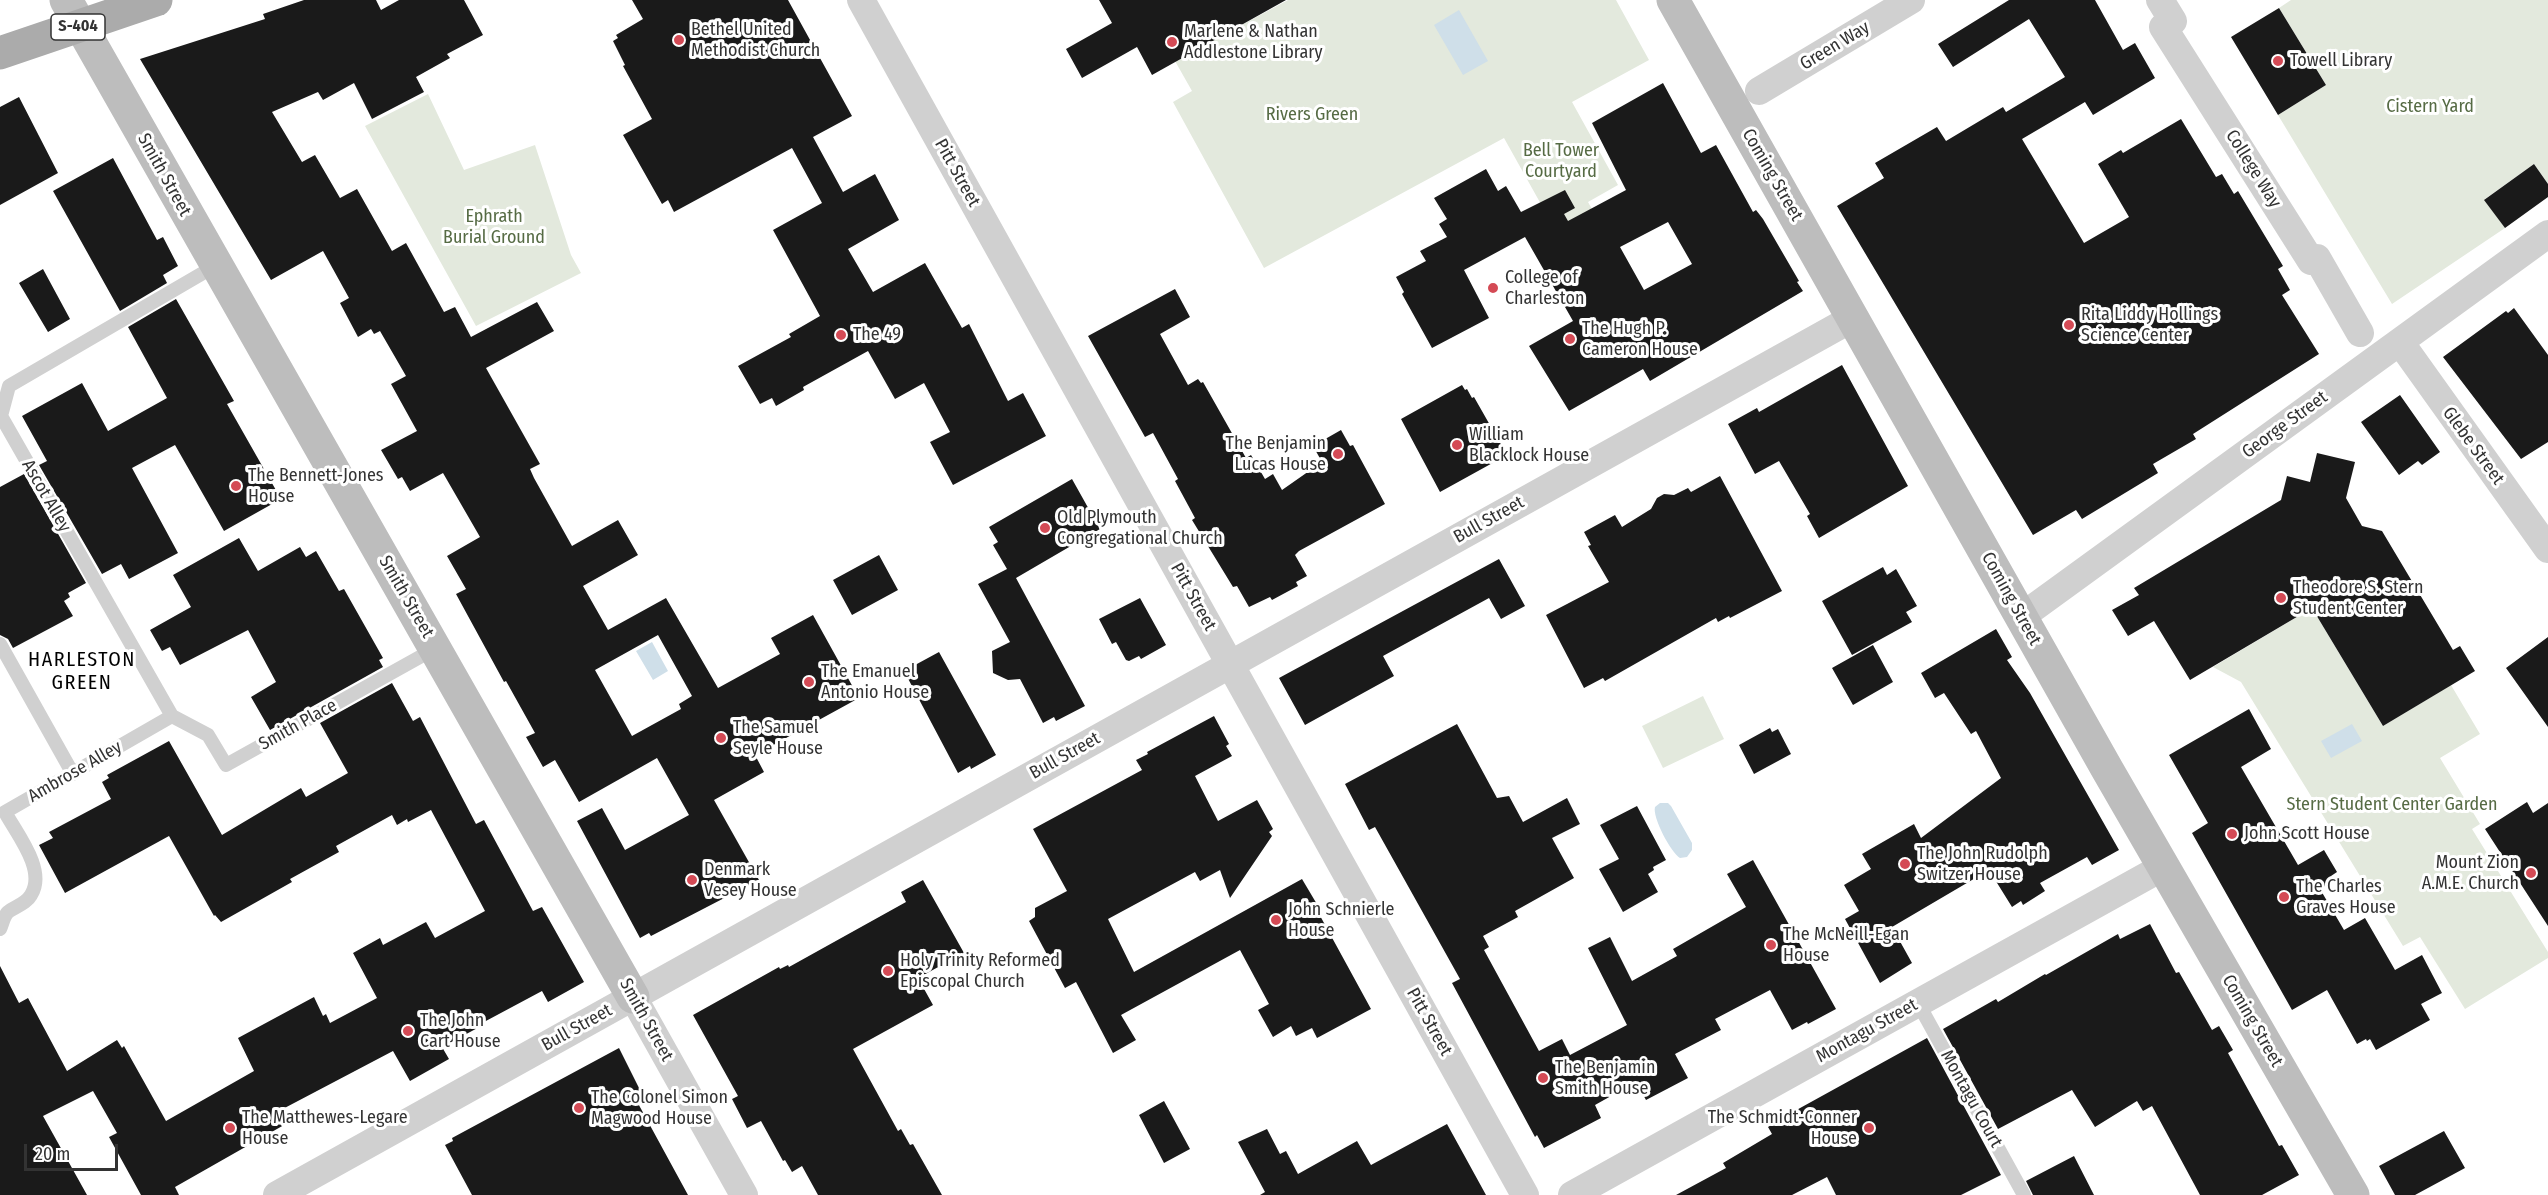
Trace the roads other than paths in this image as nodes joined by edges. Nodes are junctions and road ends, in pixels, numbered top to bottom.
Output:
1 (156, 0) edge
2 (861, 0) edge
3 (1673, 0) edge
4 (1911, 0) edge
5 (2160, 0) edge
6 (73, 13) edge
7 (0, 53) edge
8 (1759, 91) dead end
9 (2548, 234) edge
10 (215, 266) junction
11 (1853, 318) junction
12 (2360, 333) dead end
13 (2400, 342) junction
14 (0, 417) edge
15 (2548, 549) edge
16 (2021, 616) junction
17 (0, 644) edge
18 (436, 648) junction
19 (1230, 663) junction
20 (172, 716) junction
21 (74, 774) junction
22 (2163, 867) junction
23 (0, 928) edge
24 (633, 997) junction
25 (1918, 1003) junction
26 (277, 1195) edge
27 (744, 1195) edge
28 (1525, 1195) edge
29 (1572, 1195) edge
30 (2024, 1195) edge
31 (2353, 1195) edge

1 - 6 main road, S-404
2 - 19 street, Pitt Street
3 - 11 street, Coming Street
4 - 8 street, Green Way
5 - 12 street, College Way
6 - 7 main road, S-404
6 - 10 street, Smith Street
9 - 13 street, George Street
10 - 14 lane, Ascot Alley
10 - 18 street, Smith Street
11 - 16 street, Coming Street
11 - 19 street, Bull Street
13 - 15 street, Glebe Street
13 - 16 street, George Street
14 - 20 lane, Ascot Alley
16 - 22 street, Coming Street
17 - 21 lane
18 - 20 lane, Smith Place
18 - 24 street, Smith Street
19 - 24 street, Bull Street
19 - 28 street, Pitt Street
20 - 21 lane, Ambrose Alley
21 - 23 lane, Ambrose Alley
22 - 25 street, Montagu Street
22 - 31 street, Coming Street
24 - 26 street, Bull Street
24 - 27 street, Smith Street
25 - 29 street, Montagu Street
25 - 30 lane, Montagu Court

